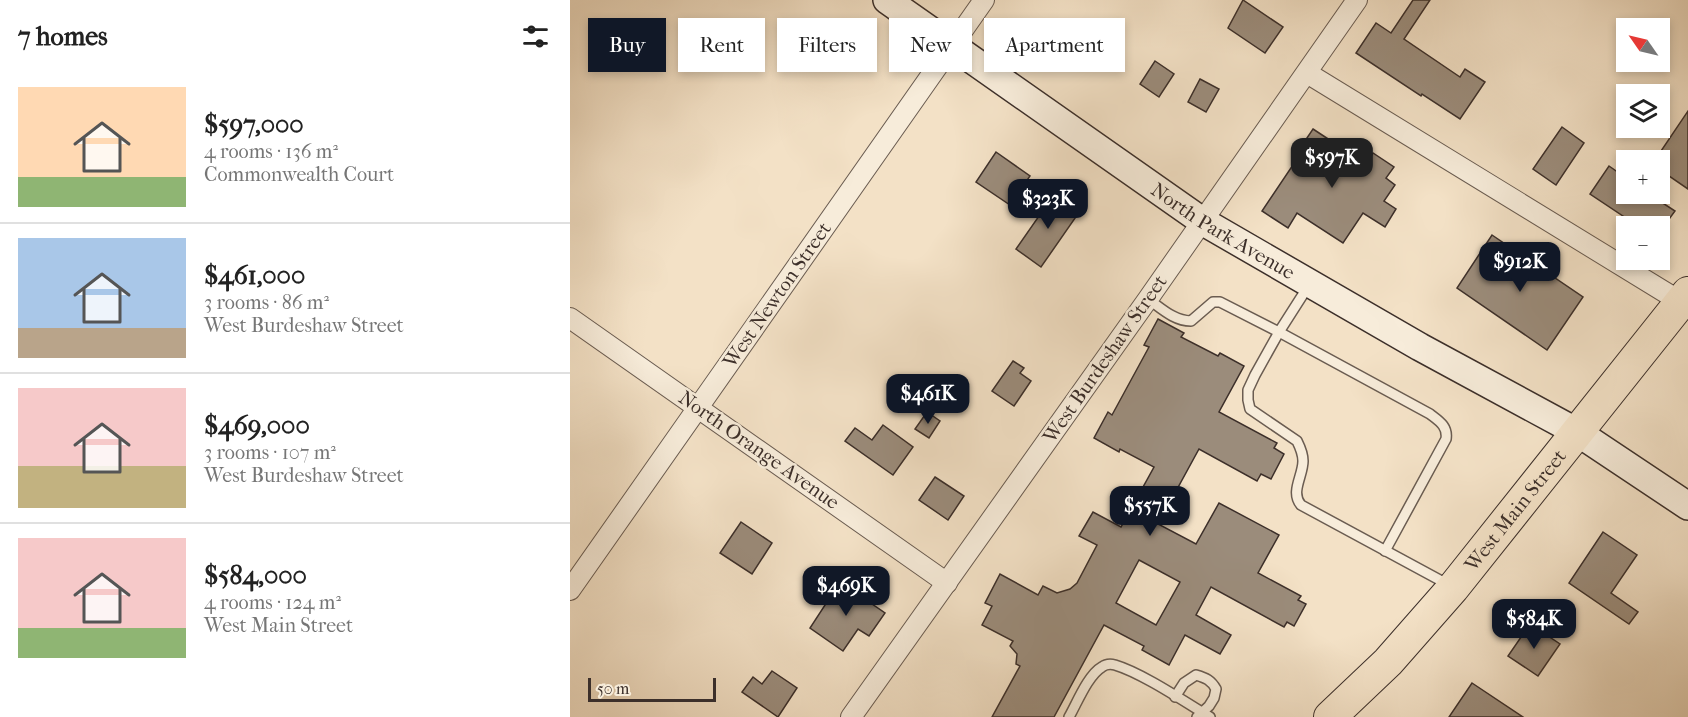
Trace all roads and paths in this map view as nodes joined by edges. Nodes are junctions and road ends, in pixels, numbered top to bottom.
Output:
1 (886, 0) edge
2 (984, 0) edge
3 (1357, 0) edge
4 (912, 18) edge
5 (972, 18) edge
6 (972, 59) edge
7 (935, 72) edge
8 (1307, 73) junction
9 (1202, 221) junction
10 (1310, 284) junction
11 (1684, 298) edge
12 (1148, 299) junction
13 (570, 318) edge
14 (1279, 332) junction
15 (698, 407) junction
16 (1577, 432) junction
17 (1688, 506) edge
18 (1385, 551) junction
19 (947, 583) junction
20 (1453, 588) junction
21 (570, 590) edge
22 (1171, 694) junction
23 (1203, 716) edge
24 (851, 717) edge
25 (1069, 717) edge
26 (1330, 717) edge

1 - 4 street, North Park Avenue
2 - 5 street, West Newton Street
3 - 8 street, West Burdeshaw Street
6 - 9 street, North Park Avenue
7 - 15 street, West Newton Street
8 - 9 street, West Burdeshaw Street
8 - 11 street
9 - 10 street, North Park Avenue
9 - 12 street, West Burdeshaw Street
10 - 14 lane
10 - 16 street, North Park Avenue
11 - 16 main road, West Main Street
12 - 14 lane
12 - 19 street, West Burdeshaw Street
13 - 15 street, North Orange Avenue
14 - 18 lane
14 - 18 lane
15 - 19 street, North Orange Avenue
15 - 21 street, West Newton Street
16 - 17 street, North Park Avenue
16 - 20 main road, West Main Street
18 - 20 lane
19 - 24 street, West Burdeshaw Street
20 - 26 main road, West Main Street
22 - 23 lane
22 - 23 lane
22 - 25 lane

